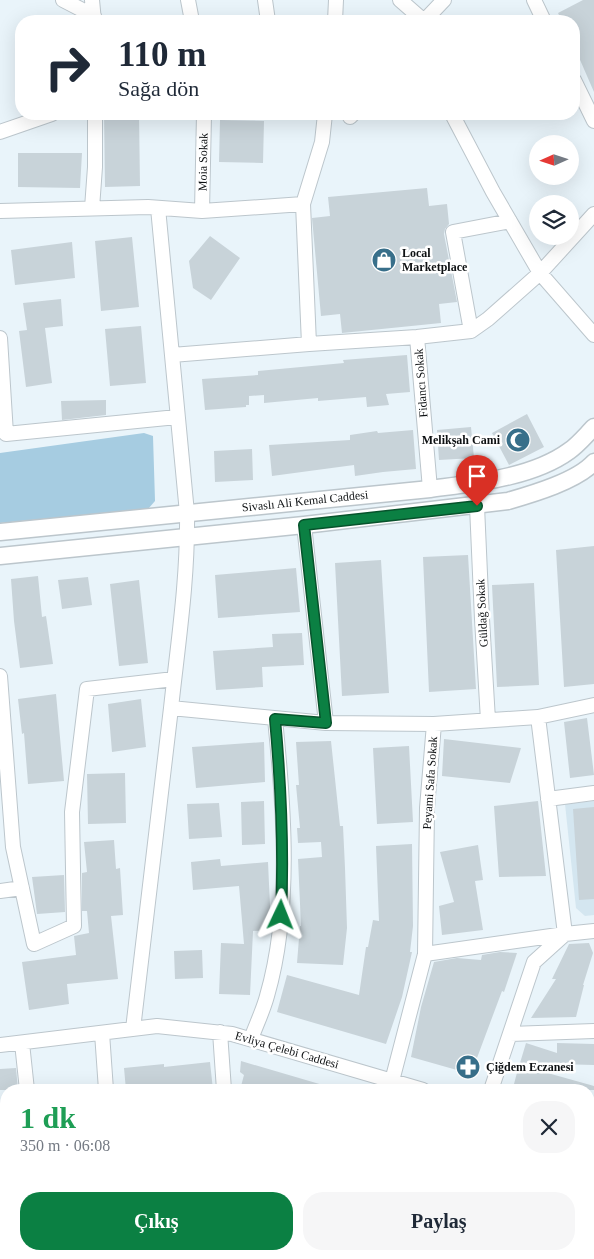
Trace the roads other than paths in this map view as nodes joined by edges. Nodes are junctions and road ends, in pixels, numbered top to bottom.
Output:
1 (62, 0) edge
2 (92, 0) edge
3 (188, 0) edge
4 (264, 0) edge
5 (336, 0) edge
6 (400, 0) edge
7 (444, 0) edge
8 (534, 0) edge
9 (89, 15) edge
10 (94, 15) edge
11 (191, 15) edge
12 (267, 15) edge
13 (335, 15) edge
14 (417, 15) edge
15 (430, 15) edge
16 (541, 15) edge
17 (580, 92) edge
18 (35, 120) edge
19 (95, 120) edge
20 (204, 120) edge
21 (324, 120) edge
22 (455, 120) edge
23 (594, 121) edge
24 (0, 132) edge
25 (303, 204) junction
26 (92, 208) junction
27 (158, 208) junction
28 (0, 211) edge
29 (202, 211) junction
30 (594, 214) edge
31 (510, 222) junction
32 (540, 273) junction
33 (472, 331) junction
34 (594, 334) edge
35 (417, 337) junction
36 (0, 338) edge
37 (309, 344) junction
38 (172, 355) junction
39 (178, 417) junction
40 (594, 428) edge
41 (593, 468) edge
42 (430, 489) junction
43 (477, 506) junction
44 (186, 513) junction
45 (304, 525) junction
46 (0, 532) edge
47 (187, 536) junction
48 (0, 556) edge
49 (0, 678) edge
50 (174, 679) junction
51 (594, 705) edge
52 (171, 708) junction
53 (538, 718) junction
54 (275, 719) junction
55 (488, 720) junction
56 (326, 723) junction
57 (434, 724) junction
58 (594, 793) edge
59 (548, 799) junction
60 (22, 888) junction
61 (0, 891) edge
62 (594, 931) edge
63 (560, 939) junction
64 (425, 954) junction
65 (133, 1029) junction
66 (594, 1031) edge
67 (220, 1032) junction
68 (102, 1033) junction
69 (510, 1034) junction
70 (251, 1039) junction
71 (22, 1043) junction
72 (0, 1046) edge
73 (392, 1081) junction
74 (26, 1084) edge
75 (106, 1084) edge
76 (224, 1084) edge
77 (402, 1084) edge
78 (493, 1084) edge

1 - 9 street
2 - 10 street
3 - 11 street
4 - 12 street
5 - 13 street
6 - 14 street
7 - 15 street
8 - 16 street
17 - 23 street
18 - 24 street
19 - 26 street
20 - 29 street, Moia Sokak
21 - 25 street
22 - 31 street
25 - 29 street
25 - 37 street
26 - 27 street
26 - 28 street
27 - 29 street
27 - 38 street
30 - 32 street
31 - 32 street
31 - 33 street
32 - 33 street
32 - 34 street
33 - 35 street
35 - 37 street
35 - 42 street, Fidancı Sokak
36 - 39 street
37 - 38 street
38 - 39 street
39 - 44 street
40 - 42 main road, Sivaslı Ali Kemal Caddesi
41 - 43 main road, Sivaslı Ali Kemal Caddesi
42 - 44 main road, Sivaslı Ali Kemal Caddesi
43 - 45 main road, Sivaslı Ali Kemal Caddesi
43 - 55 street, Güldağ Sokak
44 - 46 main road, Sivaslı Ali Kemal Caddesi
44 - 47 street
45 - 47 main road, Sivaslı Ali Kemal Caddesi
45 - 56 street
47 - 48 main road, Sivaslı Ali Kemal Caddesi
47 - 50 street
49 - 60 street
50 - 52 street
50 - 60 street
51 - 53 street, Peyami Safa Sokak
52 - 54 street
52 - 65 street
53 - 55 street, Peyami Safa Sokak
53 - 59 street
54 - 56 street
54 - 70 street
55 - 57 street, Peyami Safa Sokak
56 - 57 street
57 - 64 street, Peyami Safa Sokak
58 - 59 street
59 - 63 street
60 - 61 street
62 - 63 street
63 - 64 street
63 - 69 street
64 - 73 street, Peyami Safa Sokak
65 - 67 street, Evliya Çelebi Caddesi
65 - 68 street, Evliya Çelebi Caddesi
66 - 69 street
67 - 70 street, Evliya Çelebi Caddesi
67 - 76 street
68 - 71 street, Evliya Çelebi Caddesi
68 - 75 street
69 - 78 street
70 - 73 street, Evliya Çelebi Caddesi
71 - 72 street, Evliya Çelebi Caddesi
71 - 74 street
73 - 77 street, Evliya Çelebi Caddesi

